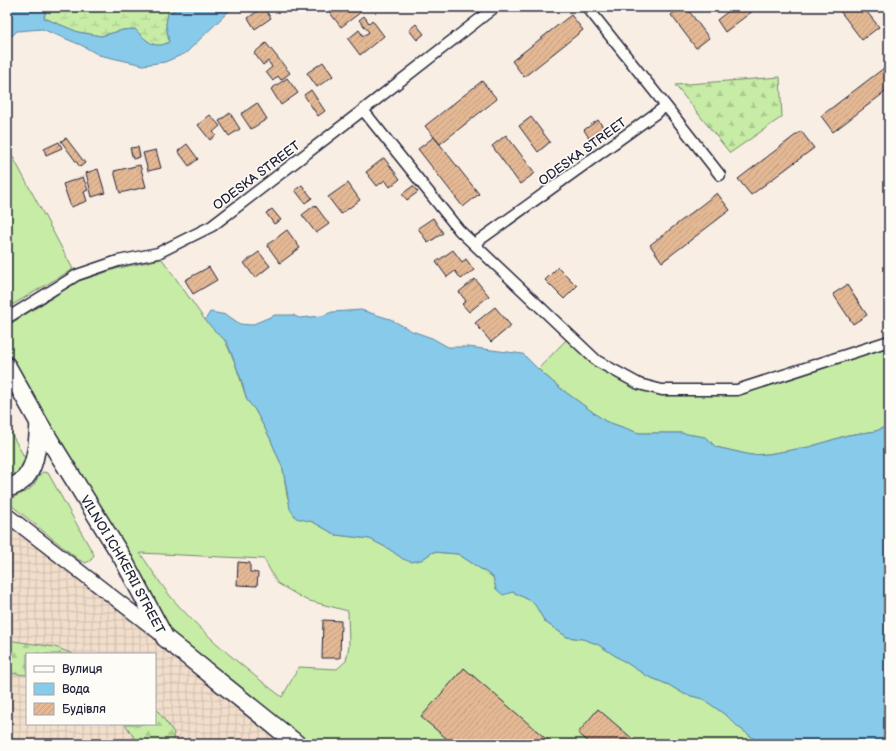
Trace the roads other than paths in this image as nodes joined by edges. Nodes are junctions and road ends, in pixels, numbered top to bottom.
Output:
1 (495, 7) edge
2 (587, 7) edge
3 (666, 106) junction
4 (363, 110) junction
5 (720, 175) dead end
6 (474, 244) junction
7 (7, 318) edge
8 (889, 341) edge
9 (7, 366) edge
10 (39, 423) junction
11 (7, 488) edge
12 (7, 515) edge
13 (165, 638) junction
14 (296, 744) edge

1 - 4 street, ODESKA STREET
2 - 3 street
3 - 5 street
3 - 6 street, ODESKA STREET
4 - 6 street
4 - 7 street, ODESKA STREET
6 - 8 street
9 - 10 main road, VILNOI ICHKERII STREET
10 - 11 main road
10 - 13 main road, VILNOI ICHKERII STREET
12 - 13 street
13 - 14 main road, VILNOI ICHKERII STREET

